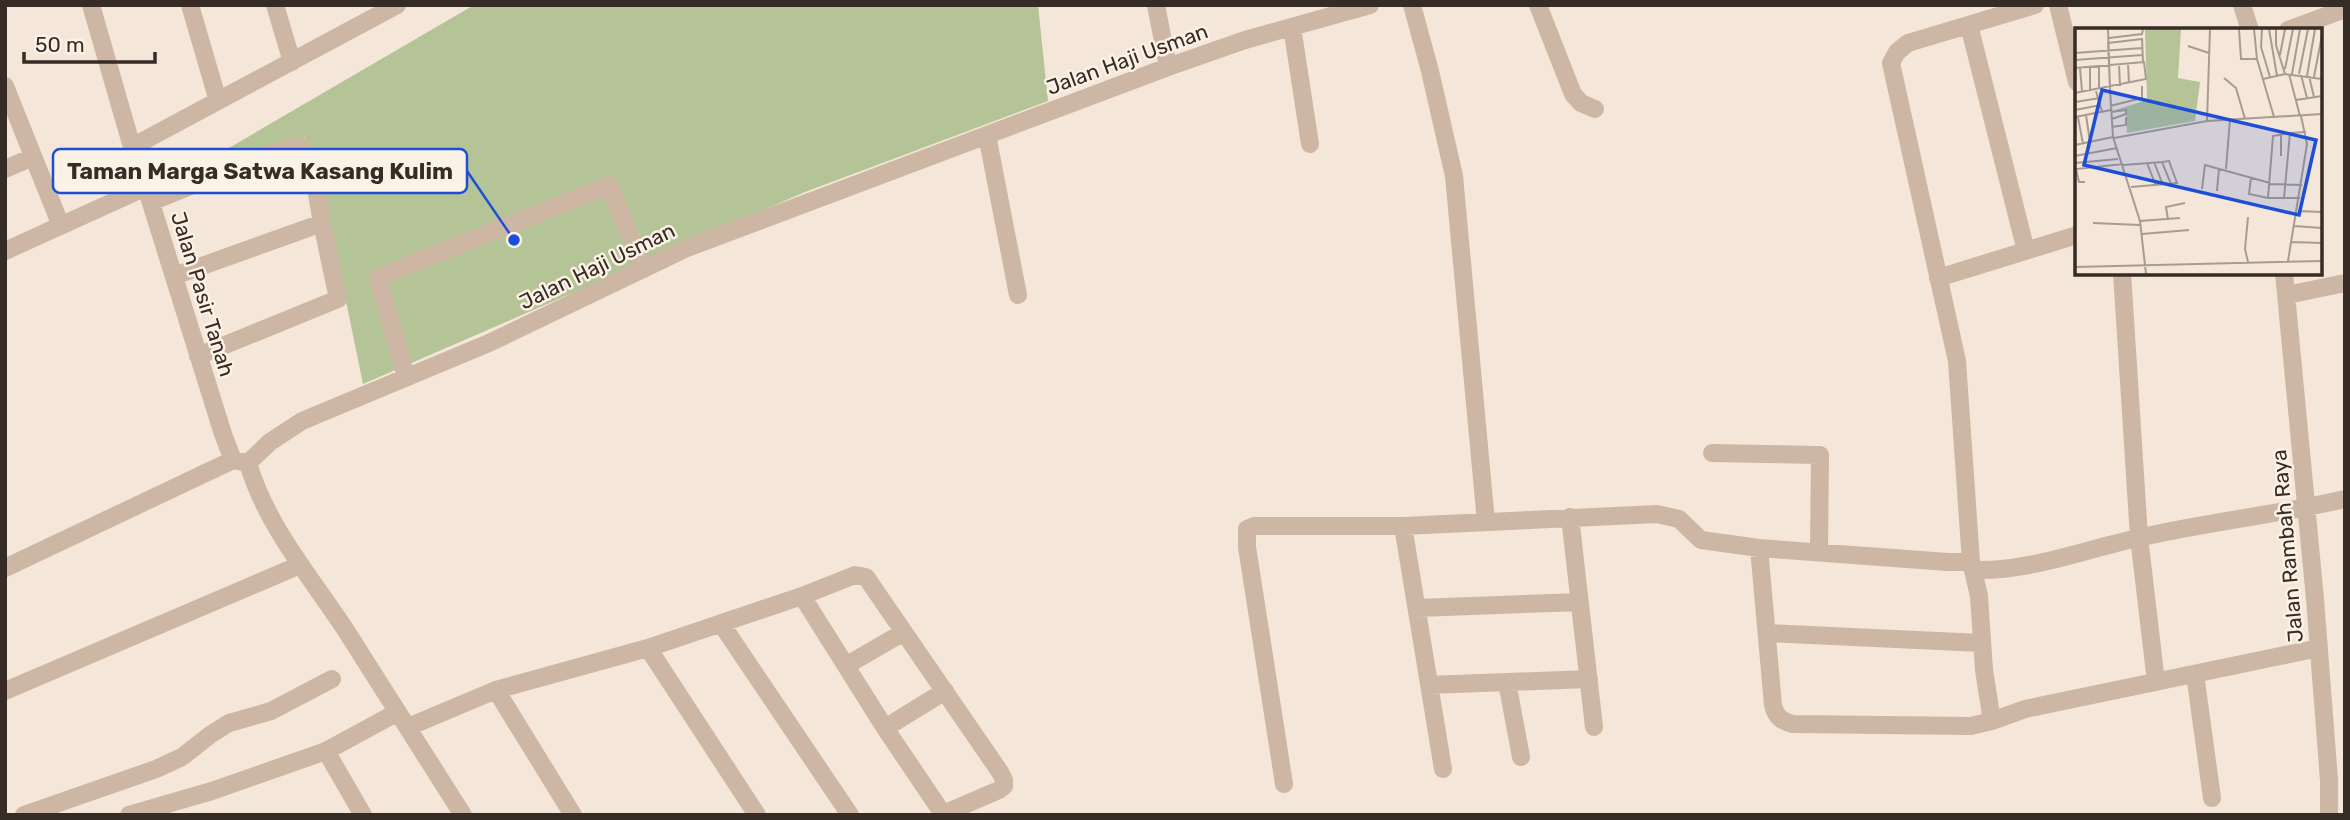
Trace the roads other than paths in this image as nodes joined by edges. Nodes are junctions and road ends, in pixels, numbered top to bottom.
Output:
1 (91, 5) edge
2 (190, 5) edge
3 (275, 5) edge
4 (397, 5) edge
5 (1156, 5) edge
6 (1370, 5) edge
7 (1412, 5) edge
8 (1538, 5) edge
9 (2035, 5) edge
10 (2058, 5) edge
11 (2242, 5) edge
12 (2345, 9) edge
13 (366, 13) edge
14 (1969, 25) junction
15 (1292, 27) junction
16 (2249, 28) edge
17 (2293, 28) edge
18 (292, 62) junction
19 (1168, 67) junction
20 (2075, 74) edge
21 (5, 86) edge
22 (218, 101) junction
23 (1595, 109) dead end
24 (987, 135) junction
25 (1310, 144) dead end
26 (132, 147) junction
27 (33, 157) junction
28 (5, 169) edge
29 (148, 194) junction
30 (322, 223) junction
31 (61, 226) junction
32 (2075, 236) edge
33 (5, 251) edge
34 (2026, 251) junction
35 (644, 269) junction
36 (2122, 275) edge
37 (2284, 275) edge
38 (174, 276) junction
39 (1938, 278) junction
40 (2345, 283) edge
41 (2287, 295) junction
42 (1018, 296) dead end
43 (198, 356) junction
44 (407, 377) junction
45 (1712, 453) dead end
46 (241, 461) junction
47 (2345, 499) edge
48 (2306, 508) junction
49 (1570, 517) junction
50 (1486, 522) junction
51 (1403, 526) junction
52 (2140, 537) junction
53 (1759, 548) junction
54 (1819, 551) junction
55 (7, 564) edge
56 (299, 565) junction
57 (1973, 566) junction
58 (802, 596) junction
59 (1580, 602) junction
60 (1417, 608) junction
61 (722, 625) junction
62 (904, 632) junction
63 (1767, 633) junction
64 (1981, 643) junction
65 (648, 648) junction
66 (2319, 648) junction
67 (847, 665) junction
68 (2195, 674) junction
69 (332, 679) dead end
70 (1589, 679) junction
71 (1507, 682) junction
72 (2156, 682) junction
73 (1429, 685) junction
74 (496, 690) junction
75 (5, 691) edge
76 (945, 691) junction
77 (398, 712) junction
78 (1992, 721) junction
79 (408, 727) junction
80 (1594, 727) dead end
81 (885, 728) junction
82 (326, 751) junction
83 (1521, 757) dead end
84 (1443, 769) dead end
85 (2337, 779) edge
86 (1284, 784) dead end
87 (2212, 798) dead end
88 (942, 814) edge
89 (24, 815) edge
90 (129, 815) edge
91 (363, 815) edge
92 (463, 815) edge
93 (573, 815) edge
94 (757, 815) edge
95 (850, 815) edge
96 (2329, 815) edge

1 - 26 street, Jalan Pasir Tanah
2 - 22 street
3 - 18 street
4 - 13 street
5 - 19 street
6 - 15 street, Jalan Haji Usman
7 - 50 street
8 - 23 street
9 - 14 street
10 - 20 street
11 - 16 street
12 - 17 street
13 - 18 street
14 - 34 street
14 - 39 street
15 - 19 street, Jalan Haji Usman
15 - 25 street
18 - 22 street
19 - 24 street, Jalan Haji Usman
21 - 27 street
22 - 26 street
24 - 35 street, Jalan Haji Usman
24 - 42 street
26 - 29 street, Jalan Pasir Tanah
27 - 28 street
27 - 31 street
29 - 30 street
29 - 31 street
29 - 38 street, Jalan Pasir Tanah
30 - 38 street
30 - 43 street
31 - 33 street
32 - 34 street
34 - 39 street
35 - 44 street, Jalan Haji Usman
35 - 44 street
36 - 52 street
37 - 41 street, Jalan Rambah Raya
38 - 43 street, Jalan Pasir Tanah
39 - 57 street
40 - 41 street
41 - 48 street, Jalan Rambah Raya
43 - 46 street, Jalan Pasir Tanah
44 - 46 street, Jalan Haji Usman
45 - 54 street
46 - 55 street, Jalan Haji Usman
46 - 56 street
47 - 48 street
48 - 52 street
48 - 66 street, Jalan Rambah Raya
49 - 50 street
49 - 53 street
49 - 59 street
50 - 51 street
51 - 60 street
51 - 86 street
52 - 57 street
52 - 72 street
53 - 54 street
53 - 63 street
54 - 57 street
56 - 75 street
56 - 77 street
57 - 64 street
58 - 61 street
58 - 62 street
58 - 67 street
59 - 60 street
59 - 70 street
60 - 73 street
61 - 65 street
61 - 95 street
62 - 67 street
62 - 76 street
63 - 64 street
63 - 78 street
64 - 78 street
65 - 74 street
65 - 94 street
66 - 68 street
66 - 85 street, Jalan Rambah Raya
67 - 81 street
68 - 72 street
68 - 87 street
69 - 89 street
70 - 71 street
70 - 80 street
71 - 73 street
71 - 83 street
72 - 78 street
73 - 84 street
74 - 79 street
74 - 93 street
76 - 81 street
76 - 88 street
77 - 79 street
77 - 82 street
79 - 92 street
81 - 88 street
82 - 90 street
82 - 91 street
85 - 96 street, Jalan Rambah Raya

